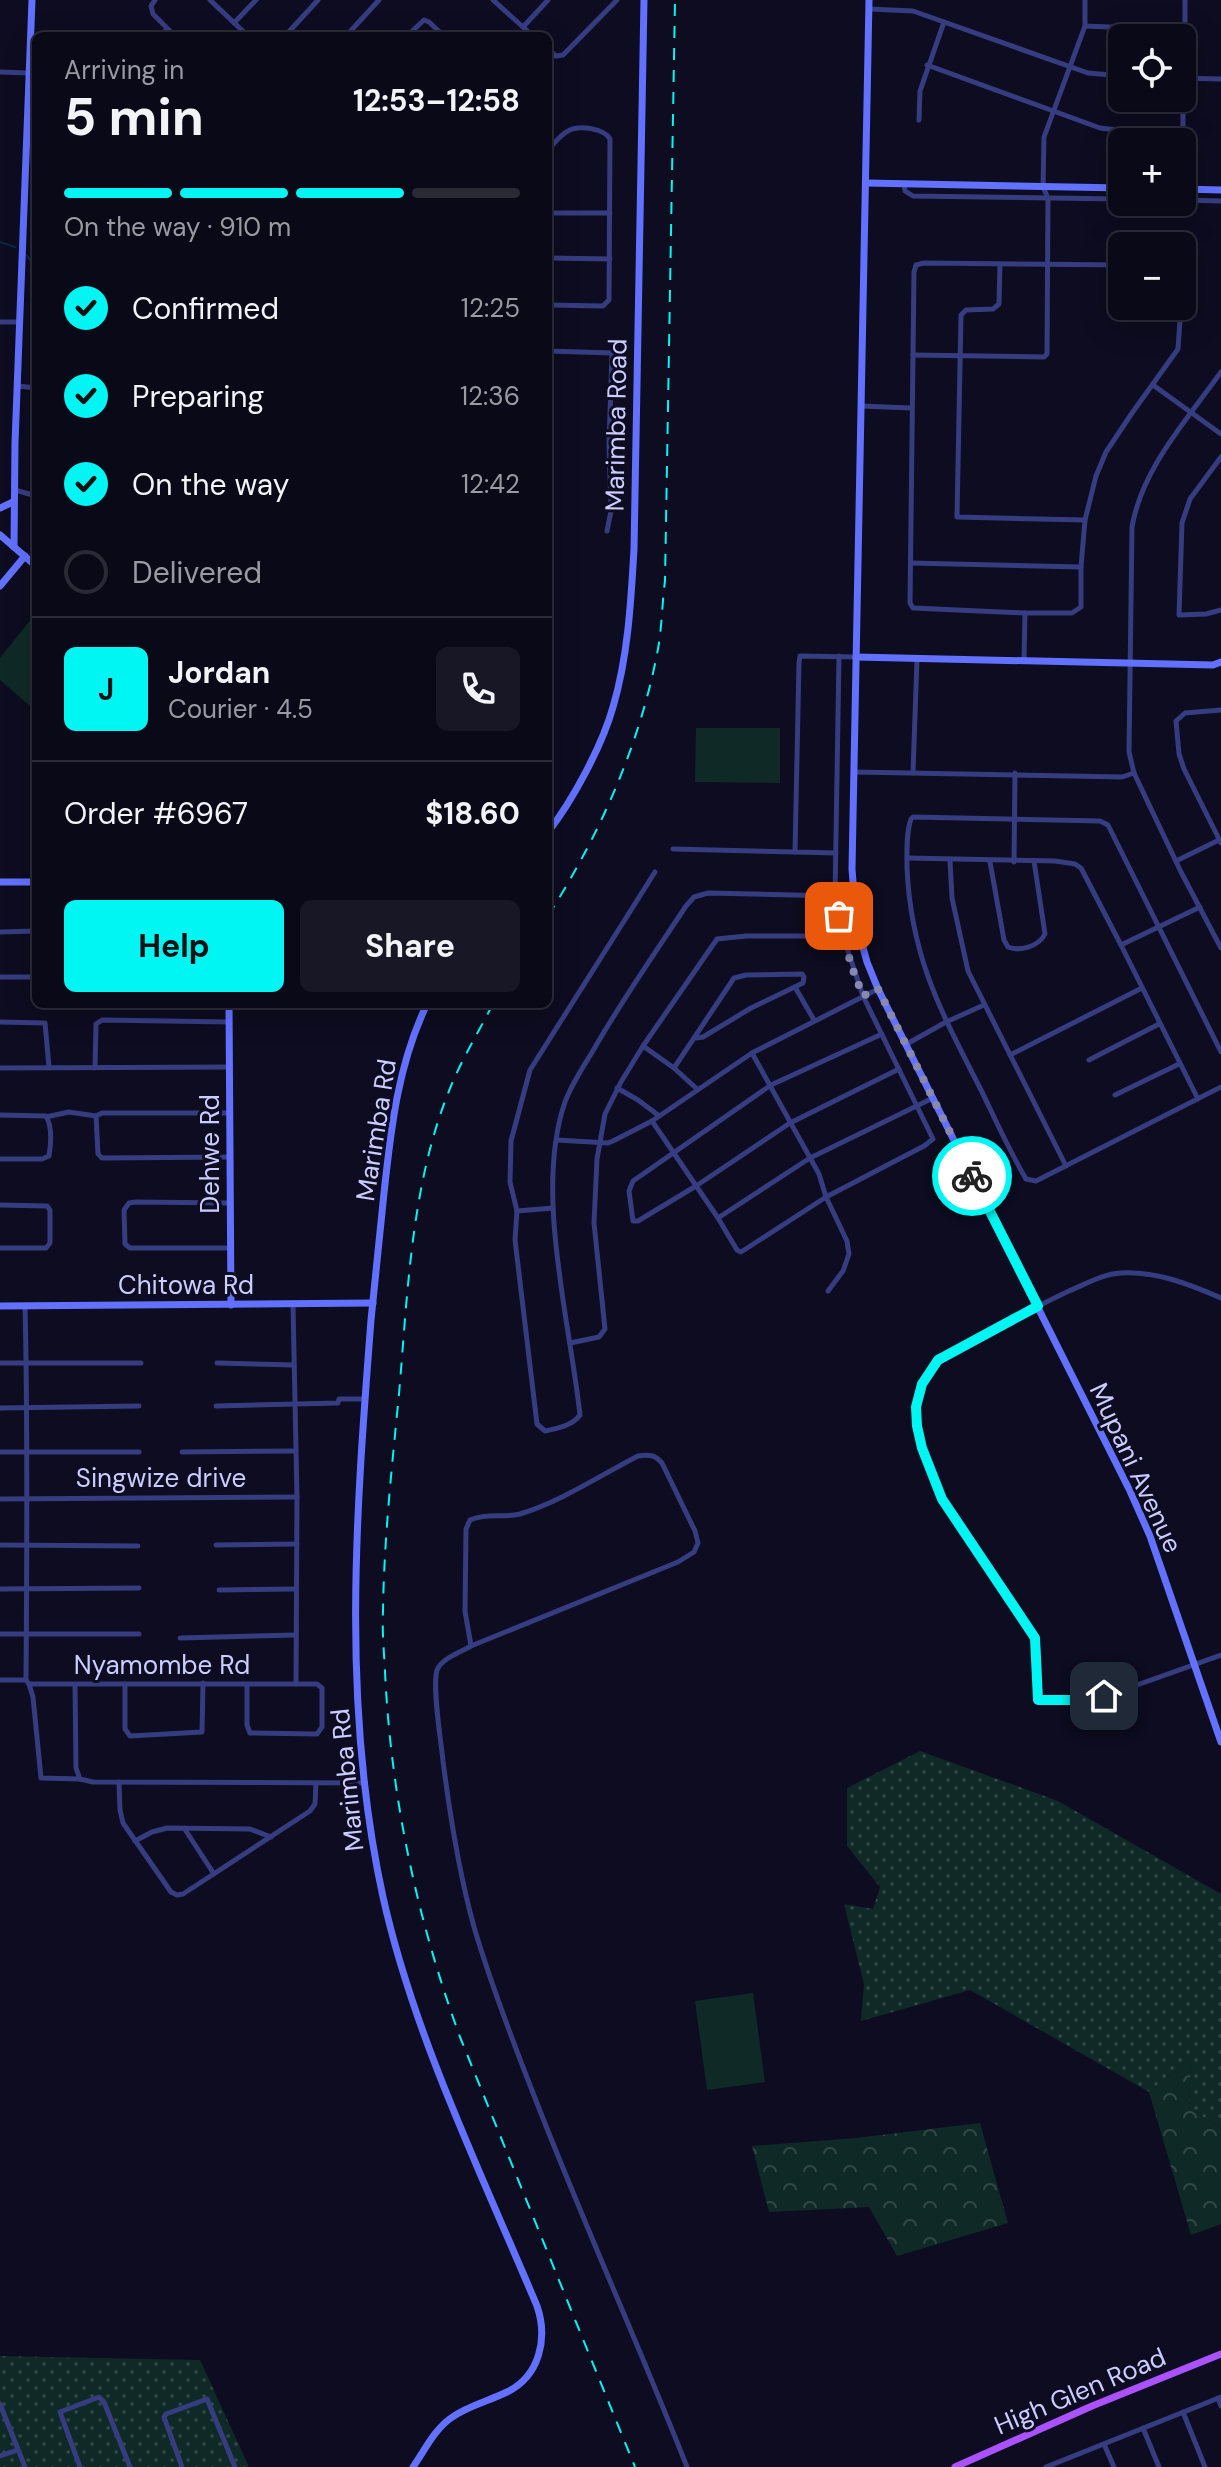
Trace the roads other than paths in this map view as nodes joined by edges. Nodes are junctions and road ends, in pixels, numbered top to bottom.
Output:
1 (32, 0) edge
2 (155, 0) edge
3 (210, 0) edge
4 (256, 0) edge
5 (318, 0) edge
6 (379, 0) edge
7 (493, 0) edge
8 (548, 0) edge
9 (617, 0) edge
10 (644, 0) edge
11 (869, 0) edge
12 (1085, 0) edge
13 (1185, 0) edge
14 (869, 9) junction
15 (944, 22) junction
16 (234, 23) junction
17 (1085, 26) junction
18 (523, 27) junction
19 (167, 29) junction
20 (164, 32) edge
21 (170, 32) edge
22 (244, 32) edge
23 (289, 32) edge
24 (350, 32) edge
25 (411, 32) edge
26 (440, 32) edge
27 (529, 32) edge
28 (552, 52) edge
29 (927, 65) junction
30 (1068, 66) junction
31 (0, 72) edge
32 (29, 73) junction
33 (1108, 75) edge
34 (1196, 78) edge
35 (1221, 79) edge
36 (1054, 110) junction
37 (1183, 112) edge
38 (919, 120) dead end
39 (552, 146) edge
40 (904, 182) junction
41 (866, 183) junction
42 (1043, 187) junction
43 (1108, 188) edge
44 (1196, 189) edge
45 (1221, 190) edge
46 (1048, 198) junction
47 (1108, 199) edge
48 (1196, 200) edge
49 (1221, 201) edge
50 (552, 213) edge
51 (610, 213) junction
52 (552, 258) edge
53 (610, 259) junction
54 (1000, 264) junction
55 (1048, 264) junction
56 (1108, 265) edge
57 (552, 305) edge
58 (1181, 320) edge
59 (0, 322) edge
60 (19, 322) junction
61 (552, 351) edge
62 (913, 355) junction
63 (961, 355) junction
64 (1221, 372) edge
65 (1153, 385) junction
66 (18, 386) junction
67 (32, 388) edge
68 (861, 406) junction
69 (911, 408) junction
70 (1191, 414) junction
71 (1221, 434) edge
72 (1221, 457) edge
73 (14, 489) junction
74 (32, 495) edge
75 (13, 502) junction
76 (0, 508) edge
77 (1085, 520) junction
78 (607, 531) dead end
79 (0, 535) edge
80 (14, 547) junction
81 (25, 556) junction
82 (32, 562) edge
83 (911, 563) junction
84 (1081, 567) junction
85 (0, 586) edge
86 (1221, 610) edge
87 (1025, 613) junction
88 (839, 656) junction
89 (856, 657) junction
90 (917, 659) junction
91 (1024, 661) junction
92 (1221, 662) edge
93 (1130, 663) junction
94 (1221, 710) edge
95 (854, 772) junction
96 (913, 773) junction
97 (1015, 773) junction
98 (1134, 773) junction
99 (1014, 819) junction
100 (552, 826) edge
101 (1220, 842) edge
102 (673, 849) dead end
103 (795, 852) junction
104 (836, 853) junction
105 (907, 858) junction
106 (950, 861) junction
107 (1034, 861) junction
108 (1176, 861) junction
109 (990, 862) junction
110 (1014, 862) junction
111 (655, 872) dead end
112 (0, 882) edge
113 (32, 882) edge
114 (835, 896) junction
115 (1200, 907) junction
116 (1159, 928) junction
117 (32, 931) edge
118 (0, 932) edge
119 (843, 936) junction
120 (1121, 945) junction
121 (1221, 948) edge
122 (0, 977) edge
123 (32, 977) edge
124 (795, 987) junction
125 (1142, 988) junction
126 (878, 989) junction
127 (863, 996) junction
128 (984, 1005) junction
129 (229, 1008) edge
130 (426, 1008) edge
131 (814, 1020) junction
132 (0, 1022) edge
133 (229, 1022) junction
134 (946, 1022) junction
135 (1160, 1024) junction
136 (882, 1034) junction
137 (696, 1038) junction
138 (905, 1045) junction
139 (643, 1046) junction
140 (1221, 1052) edge
141 (752, 1053) junction
142 (1010, 1055) junction
143 (1089, 1060) dead end
144 (1179, 1064) junction
145 (49, 1067) junction
146 (229, 1067) junction
147 (0, 1068) edge
148 (95, 1068) junction
149 (674, 1068) junction
150 (899, 1069) junction
151 (771, 1085) junction
152 (1221, 1087) edge
153 (617, 1088) junction
154 (697, 1089) junction
155 (1115, 1095) dead end
156 (933, 1098) junction
157 (1198, 1099) junction
158 (918, 1105) junction
159 (230, 1113) junction
160 (0, 1115) edge
161 (658, 1115) junction
162 (96, 1116) junction
163 (46, 1117) junction
164 (652, 1121) junction
165 (790, 1123) junction
166 (557, 1140) junction
167 (598, 1143) junction
168 (673, 1153) junction
169 (230, 1157) junction
170 (810, 1158) junction
171 (0, 1159) edge
172 (1066, 1166) junction
173 (696, 1186) junction
174 (826, 1197) junction
175 (230, 1203) junction
176 (0, 1205) edge
177 (553, 1208) junction
178 (517, 1211) junction
179 (718, 1218) junction
180 (0, 1248) edge
181 (230, 1248) junction
182 (828, 1291) dead end
183 (1221, 1298) edge
184 (373, 1303) junction
185 (25, 1305) junction
186 (231, 1305) junction
187 (293, 1305) junction
188 (0, 1306) edge
189 (1038, 1306) junction
190 (570, 1343) junction
191 (26, 1362) junction
192 (0, 1363) edge
193 (141, 1363) dead end
194 (217, 1363) dead end
195 (294, 1365) junction
196 (365, 1399) junction
197 (139, 1406) dead end
198 (216, 1406) dead end
199 (294, 1406) junction
200 (0, 1408) edge
201 (28, 1408) junction
202 (296, 1451) junction
203 (0, 1452) edge
204 (25, 1452) junction
205 (139, 1452) dead end
206 (182, 1452) dead end
207 (297, 1497) junction
208 (25, 1498) junction
209 (0, 1499) edge
210 (297, 1544) junction
211 (0, 1545) edge
212 (26, 1545) junction
213 (216, 1545) dead end
214 (138, 1546) dead end
215 (139, 1588) dead end
216 (0, 1589) edge
217 (26, 1589) junction
218 (296, 1589) junction
219 (219, 1590) dead end
220 (0, 1634) edge
221 (139, 1634) dead end
222 (26, 1635) junction
223 (295, 1635) junction
224 (180, 1638) dead end
225 (471, 1646) junction
226 (1221, 1655) edge
227 (1195, 1666) junction
228 (0, 1680) edge
229 (27, 1682) junction
230 (203, 1683) junction
231 (125, 1684) junction
232 (296, 1684) junction
233 (75, 1685) junction
234 (247, 1685) junction
235 (1221, 1742) edge
236 (80, 1779) junction
237 (119, 1782) junction
238 (316, 1783) junction
239 (365, 1783) junction
240 (185, 1830) junction
241 (271, 1837) junction
242 (135, 1841) junction
243 (214, 1874) junction
244 (1221, 2354) edge
245 (1219, 2398) edge
246 (0, 2404) edge
247 (1221, 2406) edge
248 (1183, 2412) junction
249 (1143, 2428) junction
250 (1104, 2444) junction
251 (18, 2450) junction
252 (0, 2456) edge
253 (1067, 2459) junction
254 (25, 2467) edge
255 (80, 2467) edge
256 (130, 2467) edge
257 (182, 2467) edge
258 (235, 2467) edge
259 (413, 2467) edge
260 (687, 2467) edge
261 (955, 2467) edge
262 (1046, 2467) edge
263 (1070, 2467) edge
264 (1114, 2467) edge
265 (1159, 2467) edge
266 (1205, 2467) edge

1 - 32 street
2 - 19 street
3 - 16 street
4 - 16 street
5 - 23 street
6 - 24 street
7 - 18 street
8 - 18 street
9 - 28 street
10 - 100 street, Marimba Road
11 - 14 street, Mupani Avenue
12 - 17 street
13 - 17 street
14 - 15 street
14 - 41 street, Mupani Avenue
15 - 29 street
15 - 30 street
16 - 22 street
17 - 30 street
18 - 27 street
19 - 20 street
19 - 21 street
25 - 26 street
29 - 36 street
29 - 38 street
30 - 33 street
30 - 36 street
31 - 32 street
32 - 60 street
34 - 35 street
36 - 37 street
36 - 42 street
39 - 51 street
40 - 41 street
40 - 42 street
40 - 46 street
41 - 68 street, Mupani Avenue
42 - 43 street
42 - 46 street
44 - 45 street
46 - 47 street
46 - 55 street
48 - 49 street
50 - 51 street
51 - 53 street
52 - 53 street
53 - 57 street
54 - 55 street
54 - 62 street
54 - 63 street
55 - 56 street
55 - 63 street
58 - 65 street
59 - 60 street
60 - 66 street
61 - 78 street
62 - 63 street
62 - 69 street
63 - 77 street
64 - 70 street
65 - 70 street
65 - 77 street
66 - 67 street
66 - 73 street
68 - 69 street
68 - 89 street, Mupani Avenue
69 - 83 street
70 - 71 street
70 - 93 street
72 - 86 street
73 - 74 street
73 - 75 street
75 - 76 street
75 - 80 street
77 - 84 street
79 - 80 street
80 - 81 street
81 - 82 street
81 - 85 street
83 - 84 street
83 - 87 street
84 - 87 street
87 - 91 street
88 - 89 street
88 - 103 street
88 - 104 street
89 - 90 street
89 - 95 street, Mupani Avenue
90 - 91 street
90 - 96 street
91 - 93 street
92 - 93 street
93 - 98 street
94 - 101 street
95 - 96 street
95 - 126 street, Mupani Avenue
96 - 97 street
97 - 98 street
97 - 99 street
98 - 108 street
99 - 105 street
99 - 110 street
99 - 116 street
101 - 108 street
102 - 103 street
103 - 104 street
104 - 114 street
105 - 106 street
105 - 134 street
106 - 109 street
106 - 128 street
107 - 109 street
107 - 110 street
107 - 120 street
108 - 115 street
109 - 110 street
111 - 178 street
112 - 113 street
114 - 119 street
114 - 166 street
115 - 116 street
115 - 121 street
116 - 120 street
116 - 140 street
117 - 118 street
119 - 127 street
119 - 139 street
120 - 125 street
122 - 123 street
124 - 131 street
124 - 137 street
124 - 137 street
125 - 135 street
125 - 142 street
126 - 127 street
126 - 138 street, Mupani Avenue
127 - 131 street
127 - 136 street
128 - 134 street
128 - 142 street
129 - 133 street, Dehwe Rd
130 - 184 street, Marimba Rd
131 - 141 street
132 - 145 street
133 - 146 street, Dehwe Rd
133 - 148 street
134 - 138 street
134 - 172 street
135 - 143 street
135 - 144 street
136 - 150 street
136 - 151 street
137 - 149 street
138 - 156 street, Mupani Avenue
139 - 149 street
139 - 153 street
141 - 151 street
141 - 154 street
142 - 172 street
144 - 155 street
144 - 157 street
145 - 147 street
145 - 148 street
146 - 148 street
146 - 159 street, Dehwe Rd
149 - 154 street
150 - 158 street
150 - 165 street
151 - 165 street
151 - 168 street
152 - 157 street
153 - 161 street
153 - 167 street
154 - 161 street
156 - 158 street
156 - 189 street, Mupani Avenue
157 - 172 street
158 - 170 street
158 - 174 street
159 - 162 street
159 - 169 street, Dehwe Rd
160 - 163 street
161 - 164 street
162 - 163 street
162 - 169 street
163 - 171 street
164 - 167 street
164 - 168 street
165 - 170 street
165 - 173 street
166 - 167 street
166 - 177 street
167 - 190 street
168 - 173 street
168 - 173 street
169 - 175 street, Dehwe Rd
170 - 174 street
170 - 179 street
173 - 179 street
174 - 179 street
174 - 182 street
175 - 181 street, Dehwe Rd
175 - 181 street
176 - 180 street
177 - 178 street
177 - 190 street
178 - 190 street
181 - 186 street, Dehwe Rd
183 - 189 street
184 - 187 street, Chitowa Rd
184 - 196 street, Marimba Rd
185 - 186 street, Chitowa Rd
185 - 188 street, Chitowa Rd
185 - 191 street
186 - 187 street, Chitowa Rd
187 - 195 street
189 - 227 street, Mupani Avenue
189 - 227 street
191 - 192 street
191 - 193 street
191 - 201 street
194 - 195 street
195 - 199 street
196 - 199 street
196 - 239 street, Marimba Rd
197 - 201 street
198 - 199 street
199 - 202 street
200 - 201 street
201 - 204 street
202 - 206 street
202 - 207 street
203 - 204 street
204 - 205 street
204 - 208 street
207 - 208 street, Singwize drive
207 - 210 street
208 - 209 street, Singwize drive
208 - 212 street
210 - 213 street
210 - 218 street
211 - 212 street
212 - 214 street
212 - 217 street
215 - 217 street
216 - 217 street
217 - 222 street
218 - 219 street
218 - 223 street
220 - 222 street
221 - 222 street
222 - 229 street
223 - 224 street
223 - 232 street
225 - 225 street
225 - 260 street
226 - 227 street
227 - 235 street, Mupani Avenue
228 - 229 street, Nyamombe Rd
229 - 233 street, Nyamombe Rd
229 - 236 street
230 - 231 street, Nyamombe Rd
230 - 231 street
230 - 234 street, Nyamombe Rd
231 - 233 street, Nyamombe Rd
232 - 234 street, Nyamombe Rd
232 - 234 street
233 - 236 street
236 - 237 street
237 - 238 street
237 - 242 street
238 - 239 street
238 - 241 street
239 - 259 street, Marimba Rd
240 - 241 street
240 - 242 street
240 - 243 street
241 - 243 street
242 - 243 street
244 - 261 main road, High Glen Road
245 - 247 street
245 - 248 street
246 - 251 street
248 - 249 street
248 - 266 street
249 - 250 street
249 - 265 street
250 - 253 street
250 - 264 street
251 - 252 street
251 - 254 street
253 - 262 street
253 - 263 street
255 - 256 street
257 - 258 street

